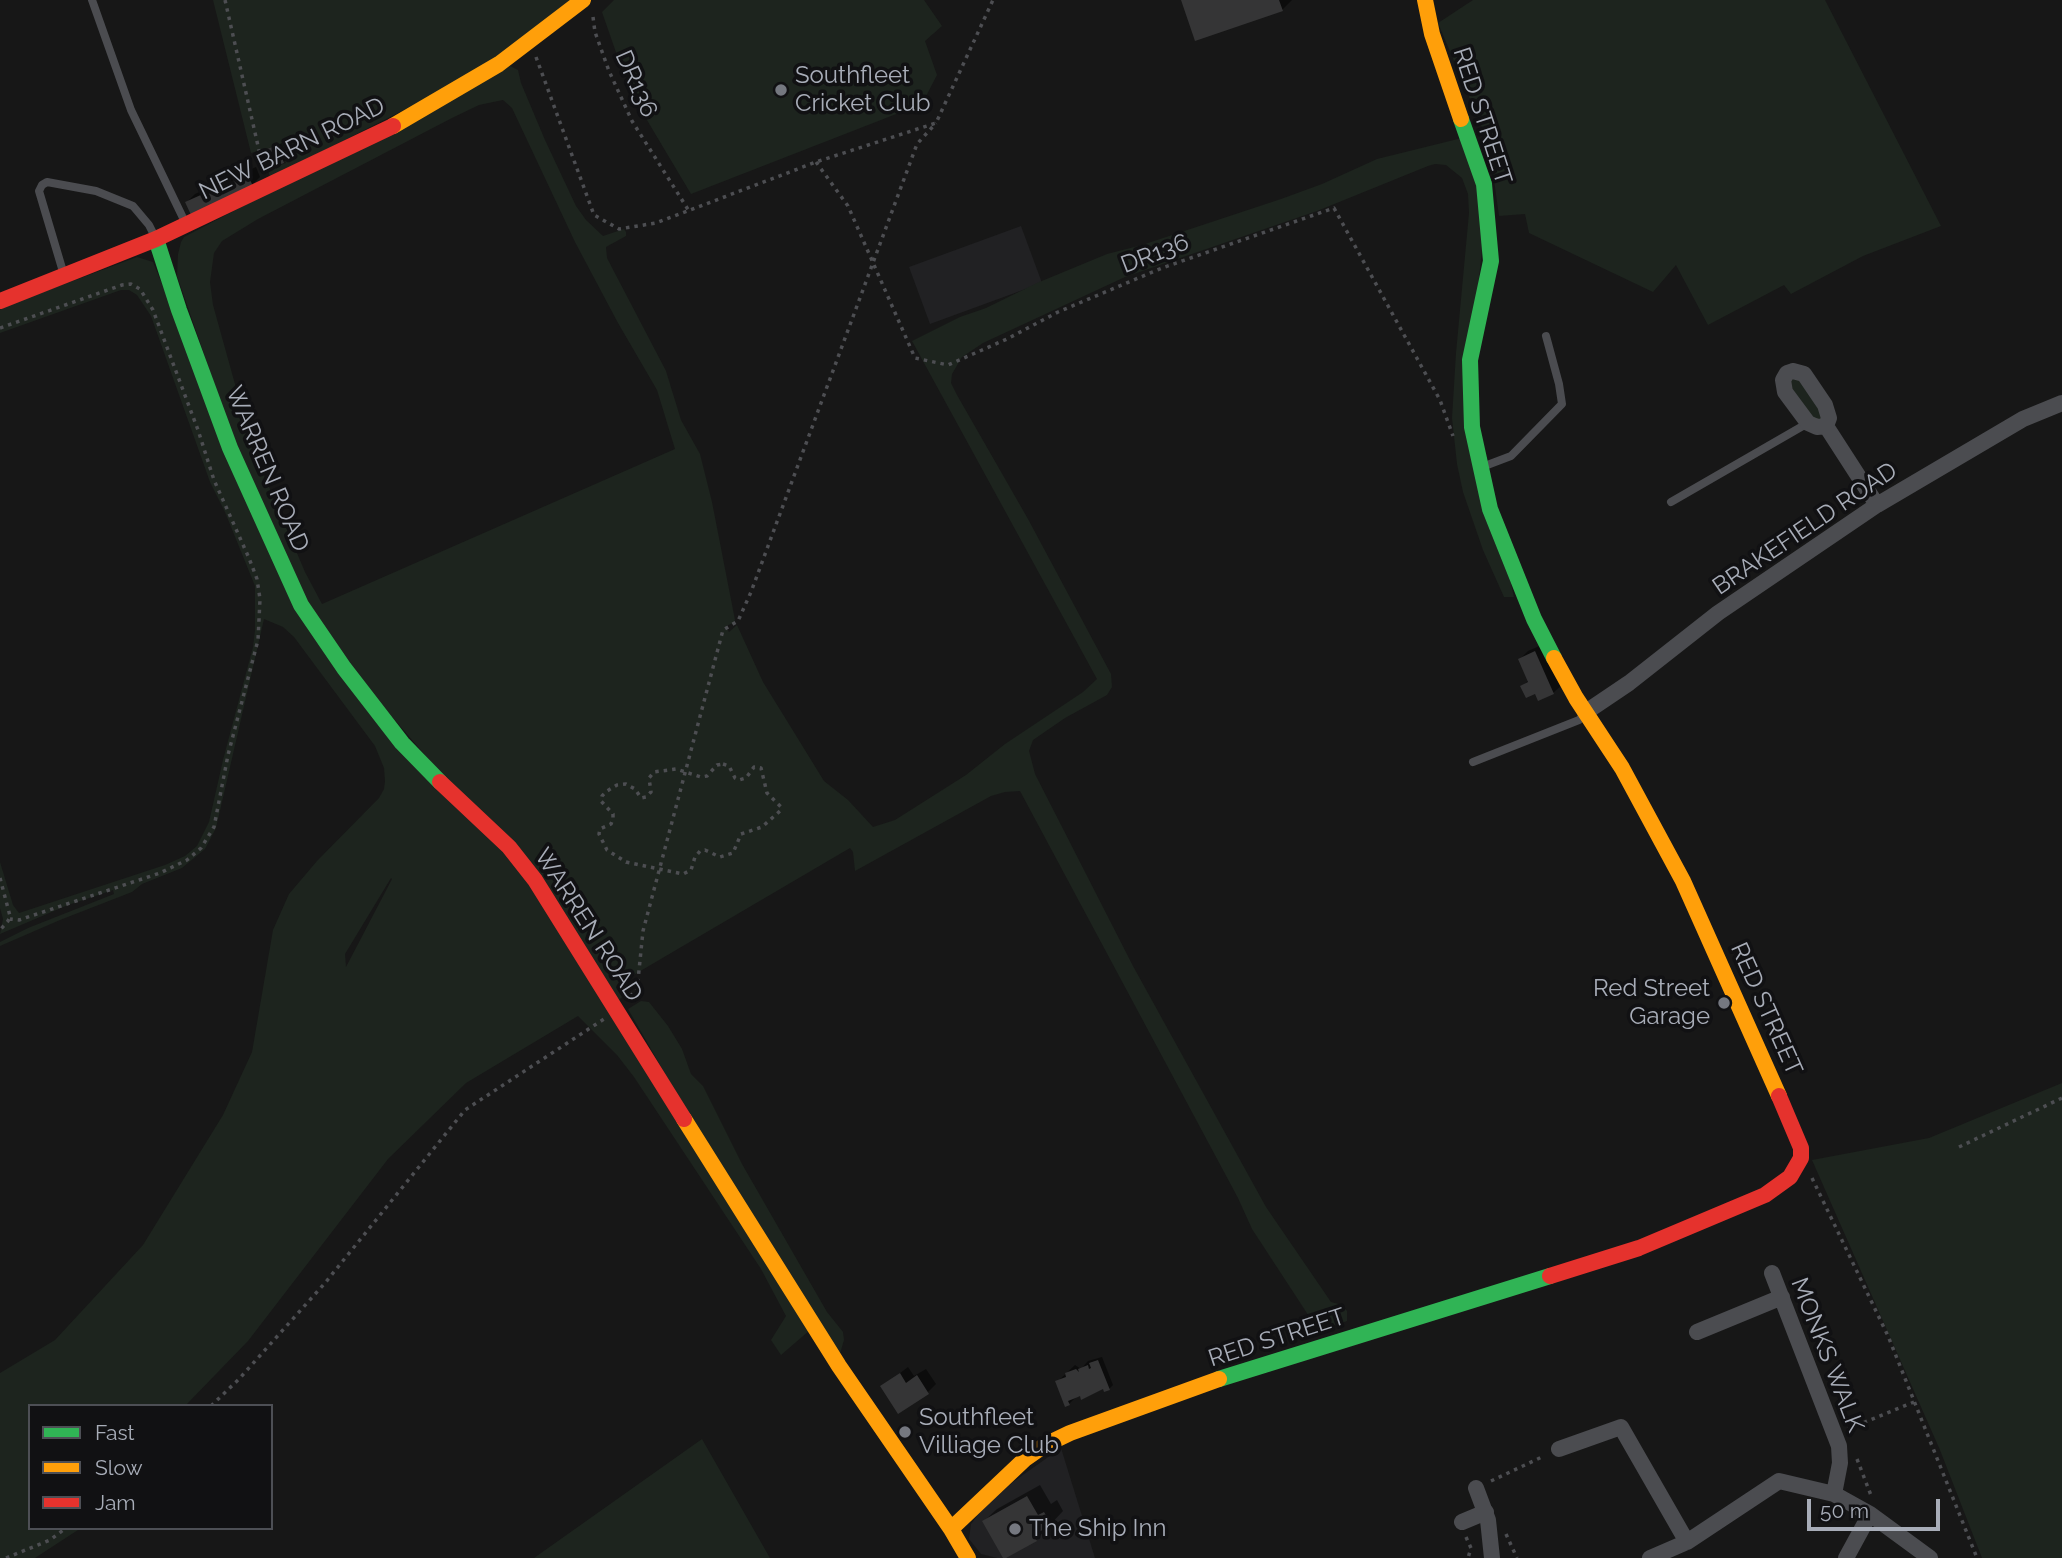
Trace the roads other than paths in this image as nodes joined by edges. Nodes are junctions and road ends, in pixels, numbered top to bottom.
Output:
1 (92, 0) edge
2 (1425, 0) edge
3 (587, 5) edge
4 (187, 225) junction
5 (156, 239) junction
6 (64, 275) junction
7 (0, 300) edge
8 (1546, 336) dead end
9 (2062, 403) edge
10 (1808, 423) junction
11 (1826, 426) junction
12 (1479, 468) junction
13 (1671, 502) dead end
14 (1877, 505) junction
15 (1586, 712) junction
16 (1473, 762) dead end
17 (1772, 1273) dead end
18 (1782, 1297) junction
19 (1697, 1332) dead end
20 (1559, 1449) road end
21 (1476, 1488) road end
22 (1834, 1494) junction
23 (1873, 1509) junction
24 (1486, 1512) junction
25 (1462, 1522) dead end
26 (951, 1529) junction
27 (1687, 1542) junction
28 (968, 1558) edge
29 (1492, 1558) edge
30 (1650, 1558) edge
31 (1846, 1558) edge
32 (1930, 1558) edge

1 - 4 lane
2 - 12 street, RED STREET
3 - 4 street, NEW BARN ROAD
4 - 5 street, NEW BARN ROAD
5 - 6 street, NEW BARN ROAD
5 - 6 lane
5 - 26 street, WARREN ROAD
6 - 7 street, NEW BARN ROAD
8 - 12 lane
9 - 14 street, BRAKEFIELD ROAD
10 - 11 street
10 - 11 street
10 - 13 lane
11 - 14 street
12 - 15 street, RED STREET
14 - 15 street, BRAKEFIELD ROAD
15 - 16 lane
15 - 26 street, RED STREET
17 - 18 street, MONKS WALK
18 - 19 street
18 - 22 street, MONKS WALK
20 - 27 street
21 - 24 street
22 - 23 street
22 - 27 street
23 - 31 street
23 - 32 street
24 - 25 street
24 - 29 street
26 - 28 street, WARREN ROAD
27 - 30 street

